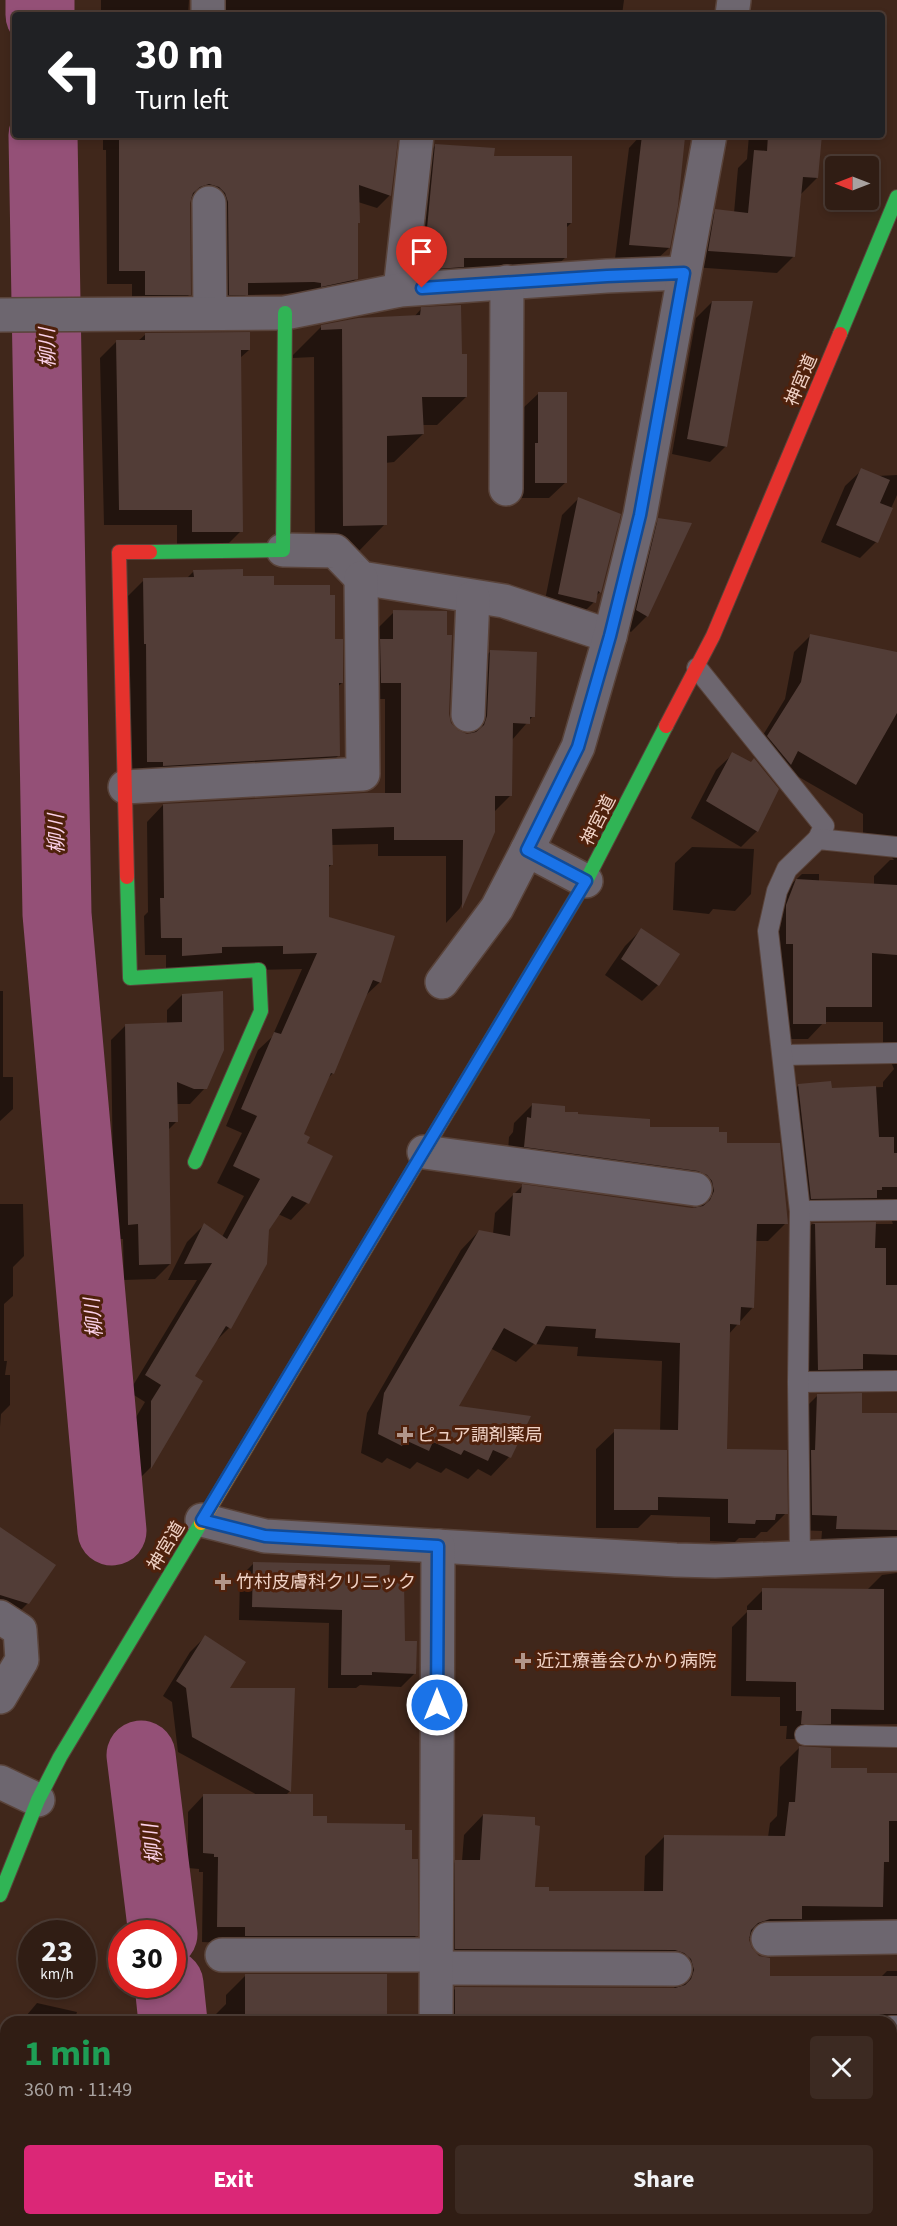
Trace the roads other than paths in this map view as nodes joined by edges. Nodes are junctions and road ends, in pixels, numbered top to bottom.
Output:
1 (417, 138) edge
2 (709, 138) edge
3 (897, 197) edge
4 (209, 203) dead end
5 (684, 273) junction
6 (507, 282) junction
7 (400, 290) junction
8 (210, 313) junction
9 (285, 313) junction
10 (14, 315) edge
11 (506, 489) dead end
12 (283, 550) junction
13 (361, 578) junction
14 (473, 597) junction
15 (610, 636) junction
16 (697, 668) junction
17 (468, 715) dead end
18 (125, 787) junction
19 (818, 839) junction
20 (897, 847) edge
21 (527, 850) junction
22 (586, 881) junction
23 (442, 982) dead end
24 (897, 1053) edge
25 (783, 1055) junction
26 (424, 1152) junction
27 (195, 1162) dead end
28 (695, 1189) dead end
29 (800, 1210) junction
30 (897, 1210) edge
31 (897, 1381) edge
32 (798, 1382) junction
33 (202, 1520) junction
34 (438, 1546) junction
35 (897, 1554) edge
36 (800, 1558) junction
37 (0, 1617) edge
38 (0, 1697) edge
39 (805, 1736) dead end
40 (897, 1737) edge
41 (0, 1782) edge
42 (38, 1800) junction
43 (2, 1886) edge
44 (897, 1937) edge
45 (768, 1939) dead end
46 (222, 1955) dead end
47 (437, 1962) junction
48 (675, 1970) dead end
49 (436, 2016) edge

1 - 7 street
2 - 5 street
3 - 16 main road, 神宮道
4 - 8 street
5 - 6 street
5 - 15 street
6 - 7 street
6 - 11 street
7 - 9 street
8 - 9 street
8 - 10 street
9 - 12 main road
12 - 13 street
12 - 18 main road
13 - 14 street
13 - 18 street
14 - 15 street
14 - 17 street
15 - 21 street
16 - 19 lane
16 - 22 main road, 神宮道
18 - 27 main road
19 - 20 lane
19 - 25 lane
21 - 22 street
21 - 23 street
22 - 26 main road, 神宮道
24 - 25 lane
25 - 29 lane
26 - 28 street
26 - 33 main road, 神宮道
29 - 30 lane
29 - 32 lane
31 - 32 lane
32 - 36 lane
33 - 34 street
33 - 42 main road, 神宮道
34 - 36 street
34 - 47 street
35 - 36 street
37 - 38 street
39 - 40 lane
41 - 42 street
42 - 43 main road, 神宮道
44 - 45 street
46 - 47 street
47 - 48 street
47 - 49 street

